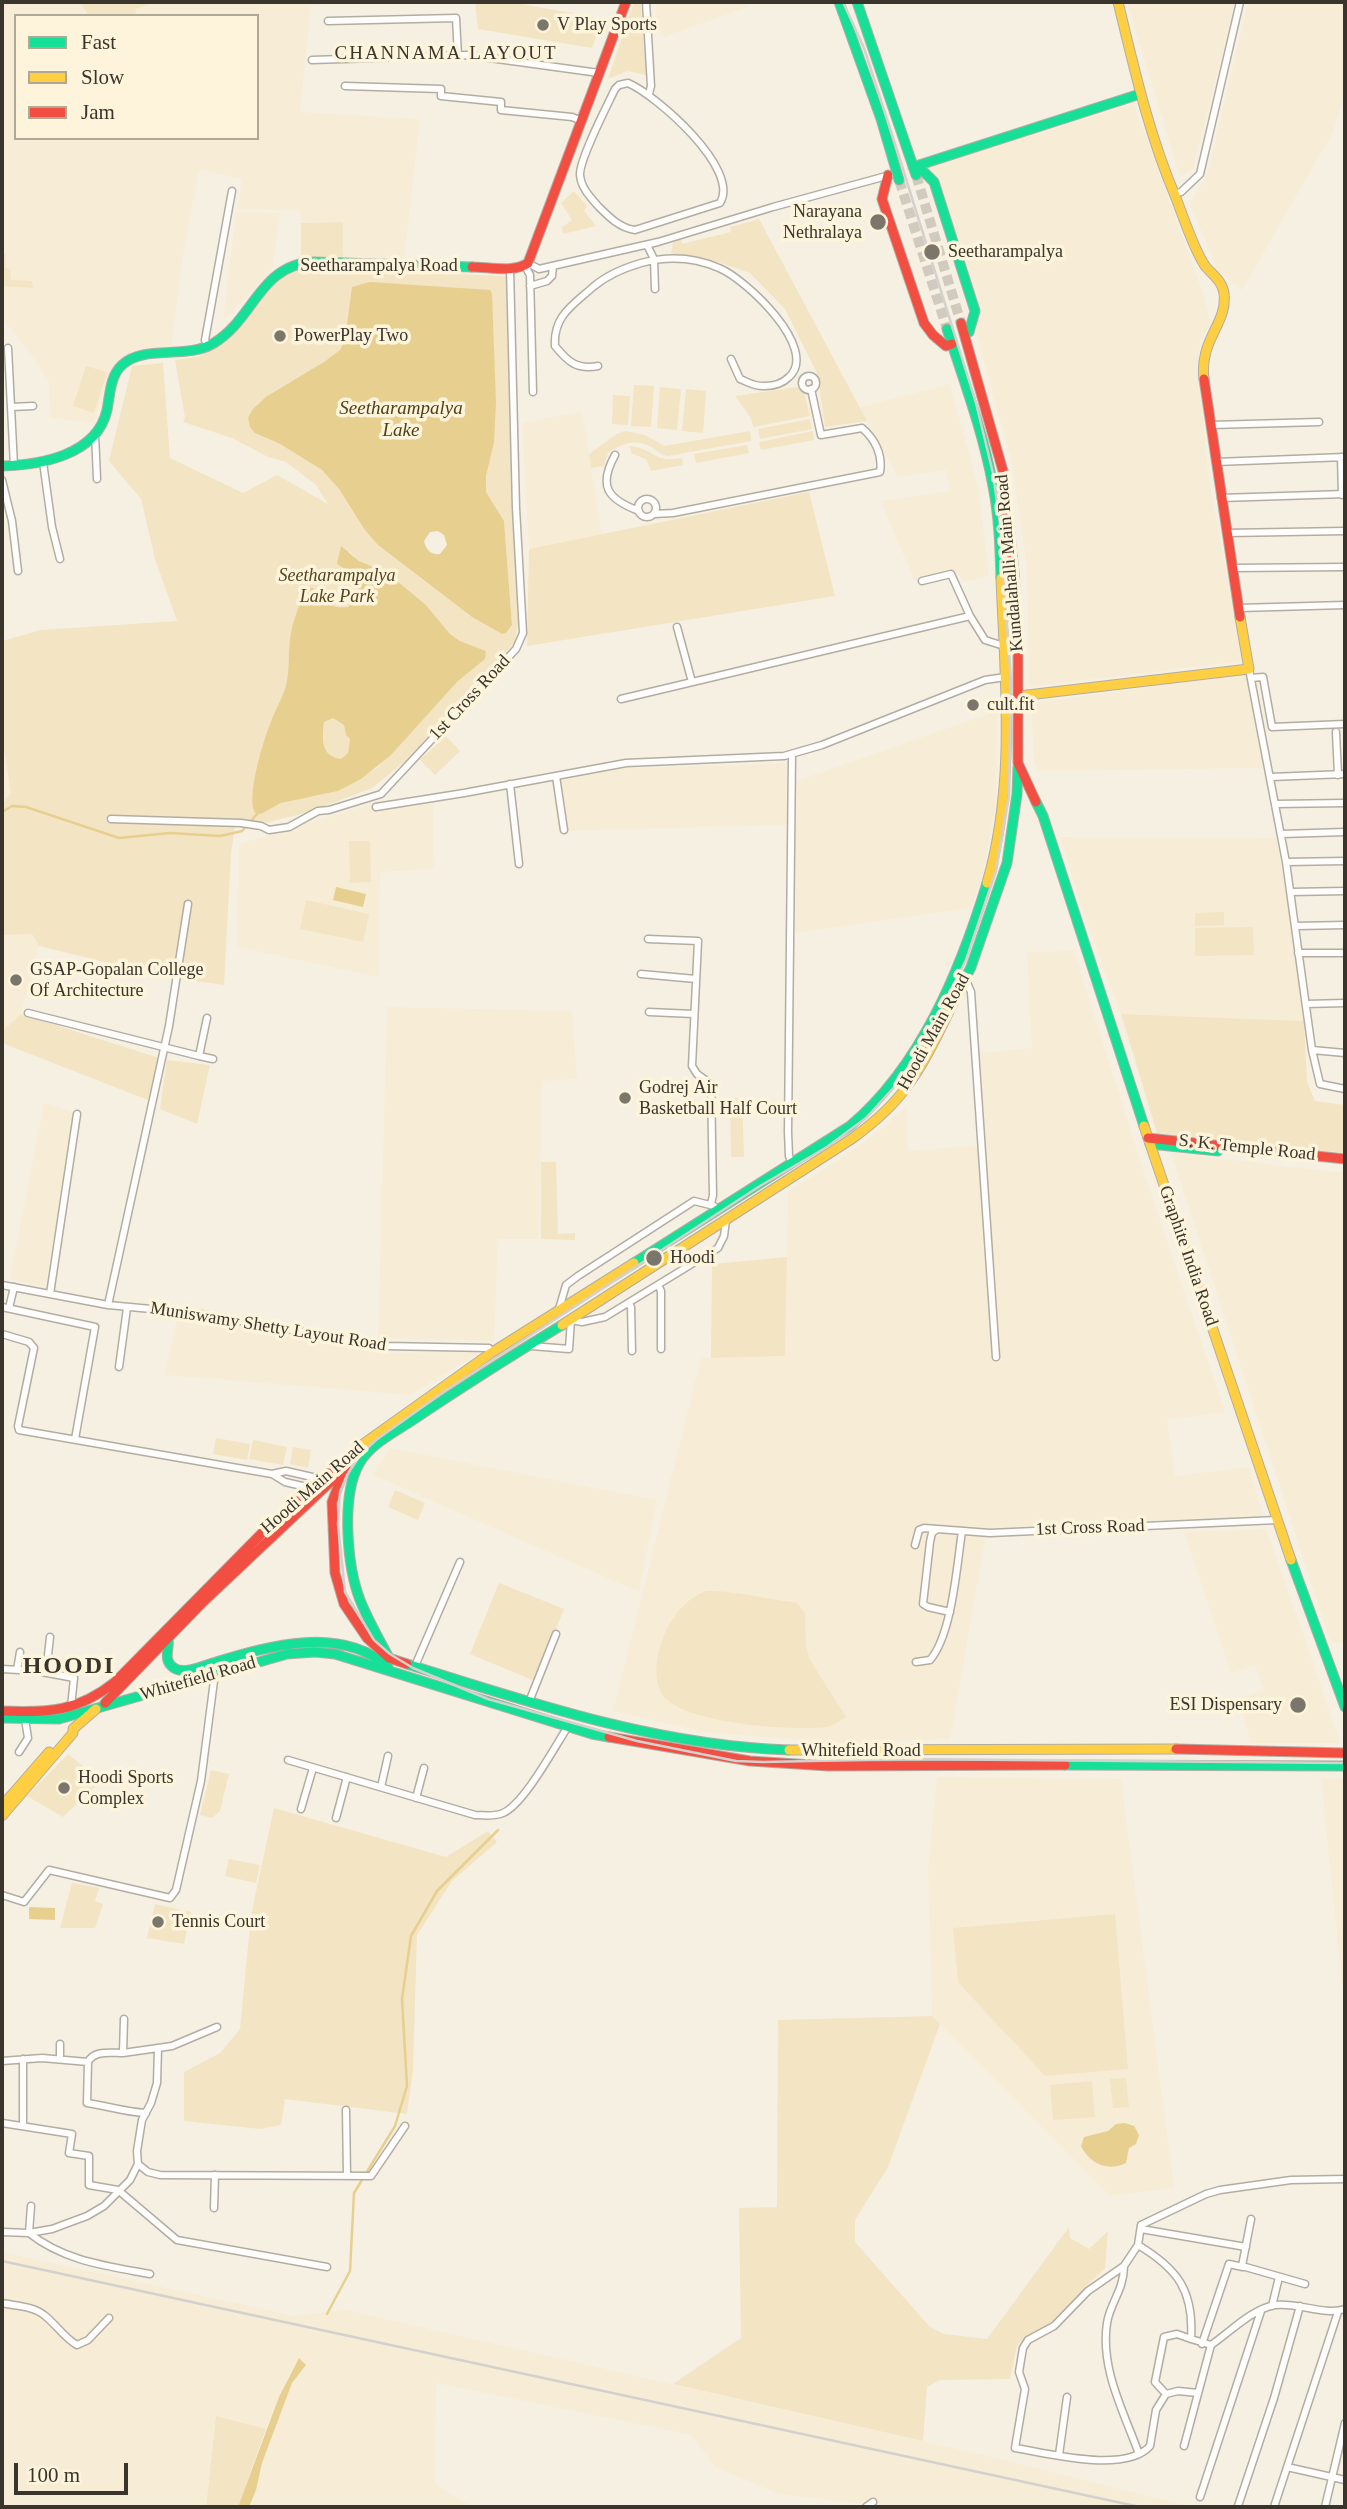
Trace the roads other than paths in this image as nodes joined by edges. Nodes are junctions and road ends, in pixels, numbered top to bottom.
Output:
1 (626, 2) edge
2 (839, 2) edge
3 (857, 2) edge
4 (1118, 2) edge
5 (1240, 2) edge
6 (644, 3) edge
7 (328, 21) dead end
8 (458, 56) junction
9 (312, 60) dead end
10 (599, 73) junction
11 (345, 86) dead end
12 (649, 94) junction
13 (1140, 94) junction
14 (582, 121) junction
15 (915, 169) junction
16 (894, 176) junction
17 (232, 191) dead end
18 (1174, 194) junction
19 (652, 226) junction
20 (661, 241) junction
21 (647, 245) junction
22 (664, 257) junction
23 (654, 260) junction
24 (527, 265) junction
25 (553, 266) junction
26 (510, 268) junction
27 (530, 286) junction
28 (655, 289) dead end
29 (961, 323) tunnel mouth
30 (947, 329) tunnel mouth
31 (965, 334) junction
32 (952, 344) junction
33 (208, 347) junction
34 (8, 348) dead end
35 (731, 359) dead end
36 (797, 365) junction
37 (598, 366) dead end
38 (533, 392) dead end
39 (33, 406) dead end
40 (11, 409) junction
41 (2, 411) edge
42 (1319, 422) dead end
43 (1211, 425) junction
44 (96, 433) junction
45 (615, 455) dead end
46 (1343, 457) edge
47 (43, 462) junction
48 (1216, 462) junction
49 (2, 466) edge
50 (14, 466) junction
51 (97, 479) dead end
52 (2, 480) edge
53 (1344, 494) edge
54 (1221, 498) junction
55 (5, 505) edge
56 (639, 510) junction
57 (654, 514) junction
58 (1345, 531) edge
59 (1227, 533) junction
60 (60, 559) dead end
61 (1345, 567) edge
62 (1232, 568) junction
63 (18, 571) dead end
64 (922, 580) dead end
65 (1345, 605) edge
66 (1239, 608) junction
67 (970, 616) junction
68 (677, 626) dead end
69 (1004, 646) junction
70 (1250, 673) junction
71 (1005, 677) junction
72 (692, 682) junction
73 (1019, 696) junction
74 (621, 699) dead end
75 (1345, 724) edge
76 (1336, 732) dead end
77 (792, 754) junction
78 (1006, 761) junction
79 (1018, 763) junction
80 (1342, 775) edge
81 (556, 776) junction
82 (1271, 777) junction
83 (510, 785) junction
84 (1004, 794) joint
85 (1345, 803) edge
86 (1037, 804) joint
87 (1276, 804) junction
88 (376, 807) dead end
89 (111, 819) dead end
90 (564, 830) dead end
91 (1345, 832) edge
92 (1281, 834) junction
93 (1345, 861) edge
94 (1286, 862) junction
95 (519, 864) dead end
96 (1345, 891) edge
97 (1291, 892) junction
98 (188, 904) dead end
99 (1345, 925) edge
100 (1296, 926) junction
101 (648, 939) dead end
102 (1298, 953) junction
103 (1345, 953) edge
104 (640, 974) dead end
105 (965, 978) junction
106 (696, 979) junction
107 (1345, 1003) edge
108 (1306, 1004) junction
109 (649, 1012) dead end
110 (28, 1013) dead end
111 (694, 1014) junction
112 (207, 1017) dead end
113 (164, 1048) junction
114 (1312, 1050) junction
115 (1345, 1054) edge
116 (199, 1056) junction
117 (213, 1059) dead end
118 (1345, 1089) edge
119 (77, 1114) dead end
120 (1149, 1141) junction
121 (1345, 1159) edge
122 (792, 1163) junction
123 (1345, 1165) edge
124 (711, 1204) junction
125 (720, 1210) junction
126 (726, 1220) junction
127 (2, 1285) edge
128 (658, 1285) junction
129 (14, 1287) junction
130 (50, 1294) junction
131 (629, 1304) junction
132 (108, 1306) junction
133 (5, 1308) edge
134 (127, 1308) junction
135 (558, 1311) junction
136 (571, 1320) junction
137 (2, 1334) edge
138 (528, 1346) junction
139 (661, 1349) dead end
140 (632, 1350) dead end
141 (491, 1353) junction
142 (996, 1357) dead end
143 (119, 1367) dead end
144 (409, 1416) junction
145 (75, 1438) junction
146 (342, 1466) junction
147 (272, 1474) junction
148 (321, 1479) junction
149 (311, 1488) junction
150 (1278, 1520) junction
151 (936, 1530) junction
152 (962, 1531) junction
153 (915, 1545) dead end
154 (250, 1551) junction
155 (460, 1562) dead end
156 (950, 1612) junction
157 (556, 1634) dead end
158 (50, 1637) dead end
159 (168, 1637) junction
160 (20, 1652) dead end
161 (389, 1658) junction
162 (916, 1662) dead end
163 (415, 1666) junction
164 (2, 1669) edge
165 (17, 1670) junction
166 (46, 1673) junction
167 (215, 1673) junction
168 (394, 1673) junction
169 (529, 1702) junction
170 (71, 1707) junction
171 (1345, 1707) edge
172 (96, 1709) junction
173 (2, 1711) edge
174 (2, 1718) edge
175 (25, 1719) junction
176 (567, 1728) junction
177 (19, 1752) dead end
178 (1345, 1753) edge
179 (388, 1756) dead end
180 (288, 1760) dead end
181 (1345, 1766) edge
182 (313, 1768) junction
183 (424, 1768) dead end
184 (347, 1777) junction
185 (381, 1787) junction
186 (10, 1795) edge
187 (416, 1798) junction
188 (2, 1806) edge
189 (300, 1809) dead end
190 (2, 1816) edge
191 (336, 1818) dead end
192 (2, 1895) edge
193 (124, 2019) dead end
194 (217, 2026) dead end
195 (60, 2044) dead end
196 (158, 2048) junction
197 (122, 2053) junction
198 (23, 2059) junction
199 (60, 2059) junction
200 (2, 2061) edge
201 (88, 2062) junction
202 (346, 2110) dead end
203 (146, 2113) junction
204 (2, 2123) edge
205 (23, 2125) junction
206 (405, 2126) dead end
207 (138, 2164) junction
208 (215, 2175) junction
209 (347, 2176) junction
210 (1345, 2179) edge
211 (118, 2190) junction
212 (31, 2206) dead end
213 (214, 2208) dead end
214 (1251, 2219) dead end
215 (1141, 2229) junction
216 (2, 2232) edge
217 (29, 2234) junction
218 (1138, 2245) junction
219 (1246, 2247) junction
220 (1124, 2266) junction
221 (327, 2267) dead end
222 (1243, 2267) junction
223 (150, 2274) dead end
224 (1279, 2277) junction
225 (1305, 2284) dead end
226 (2, 2303) edge
227 (1272, 2306) junction
228 (1300, 2306) junction
229 (1261, 2309) junction
230 (1342, 2310) edge
231 (109, 2318) dead end
232 (1191, 2339) junction
233 (1202, 2344) junction
234 (1211, 2345) junction
235 (1198, 2393) junction
236 (1166, 2394) junction
237 (1067, 2397) dead end
238 (1345, 2423) edge
239 (1184, 2446) dead end
240 (1139, 2454) junction
241 (1059, 2455) junction
242 (1287, 2467) junction
243 (1332, 2477) junction
244 (1345, 2480) edge
245 (1200, 2497) dead end
246 (873, 2502) dead end
247 (1238, 2506) edge
248 (866, 2507) edge
249 (1274, 2507) edge
250 (1325, 2507) edge

1 - 10 main road
2 - 16 main road
3 - 15 main road
4 - 13 main road
5 - 18 street
6 - 12 street
7 - 8 street
8 - 9 street
8 - 10 street
10 - 14 main road
11 - 14 street
12 - 19 street
12 - 19 street
13 - 15 main road
13 - 18 main road
14 - 24 main road
15 - 31 main road
16 - 20 street
16 - 32 main road
17 - 33 street
18 - 43 main road
19 - 20 street
20 - 21 street
20 - 22 street
21 - 23 street
21 - 25 street
22 - 23 street
22 - 36 street
23 - 28 street
23 - 37 street
24 - 25 street
24 - 26 main road, Seetharampalya Road
24 - 27 street
25 - 27 street
26 - 33 main road, Seetharampalya Road
26 - 89 street, 1st Cross Road
27 - 38 street
29 - 31 main road, Kundalahalli Main Road
30 - 32 main road, Kundalahalli Main Road
31 - 73 main road, Kundalahalli Main Road
32 - 69 main road, Kundalahalli Main Road
33 - 44 main road
34 - 40 street
35 - 36 street
36 - 57 street
39 - 40 street
40 - 41 street
40 - 50 street
42 - 43 street
43 - 48 main road
44 - 47 main road
44 - 51 street
45 - 56 street
46 - 48 street
46 - 53 street
47 - 50 main road
47 - 60 street
48 - 54 main road
49 - 50 main road
52 - 55 street
53 - 54 street
54 - 59 main road
55 - 63 street
56 - 57 street
56 - 57 street
58 - 59 street
59 - 62 main road
61 - 62 street
62 - 66 main road
64 - 67 street
65 - 66 street
66 - 70 main road
67 - 69 street
67 - 72 street
68 - 72 street
69 - 71 main road, Kundalahalli Main Road
70 - 73 main road
70 - 75 street
70 - 82 street
71 - 77 street
71 - 78 main road, Kundalahalli Main Road
72 - 74 street
73 - 79 main road, Kundalahalli Main Road
76 - 80 street
77 - 81 street
77 - 122 street
78 - 79 main road
78 - 84 main road, Kundalahalli Main Road
79 - 86 main road, Kundalahalli Main Road
79 - 105 main road, Hoodi Main Road
80 - 82 street
81 - 83 street
81 - 90 street
82 - 87 street
83 - 88 street
83 - 95 street
84 - 122 main road, Hoodi Main Road
85 - 87 street
86 - 120 main road, Graphite India Road
87 - 92 street
91 - 92 street
92 - 94 street
93 - 94 street
94 - 97 street
96 - 97 street
97 - 100 street
98 - 113 street
99 - 100 street
100 - 102 street
101 - 106 street
102 - 103 street
102 - 108 street
104 - 106 street
105 - 126 main road, Hoodi Main Road
105 - 142 street
106 - 111 street
107 - 108 street
108 - 114 street
109 - 111 street
110 - 113 street
111 - 124 street
112 - 116 street
113 - 116 street
113 - 132 street
114 - 115 street
114 - 118 street
116 - 117 street
119 - 130 street
120 - 121 main road, S. K. Temple Road
120 - 123 main road, S. K. Temple Road
120 - 150 main road, Graphite India Road
122 - 125 main road, Hoodi Main Road
124 - 125 street
124 - 135 street
125 - 135 main road, Hoodi Main Road
126 - 128 street, Hoodi Main Road
126 - 136 main road, Hoodi Main Road
127 - 129 street, Muniswamy Shetty Layout Road
128 - 131 street, Hoodi Main Road
128 - 139 street
129 - 130 street, Muniswamy Shetty Layout Road
129 - 133 street
130 - 132 street, Muniswamy Shetty Layout Road
131 - 136 street, Hoodi Main Road
131 - 140 street
132 - 134 street, Muniswamy Shetty Layout Road
133 - 145 street
134 - 141 street, Muniswamy Shetty Layout Road
134 - 143 street
135 - 141 main road, Hoodi Main Road
136 - 138 main road, Hoodi Main Road
136 - 138 street
137 - 145 street
138 - 144 main road, Hoodi Main Road
141 - 144 main road, Hoodi Main Road
144 - 146 main road, Hoodi Main Road
144 - 161 main road, Hoodi Main Road
145 - 147 street
146 - 148 main road, Hoodi Main Road
146 - 154 main road, Hoodi Main Road
146 - 161 main road
147 - 148 street
147 - 149 street
148 - 149 main road, Hoodi Main Road
149 - 154 main road, Hoodi Main Road
150 - 152 street, 1st Cross Road
150 - 171 main road, Graphite India Road
151 - 152 street, 1st Cross Road
151 - 153 street
151 - 156 street
152 - 156 street
154 - 159 main road, Hoodi Main Road
154 - 170 main road, Hoodi Main Road
155 - 163 street
156 - 162 street
157 - 169 street
158 - 166 street
159 - 168 main road, Whitefield Road
159 - 172 main road, Hoodi Main Road
160 - 165 street
161 - 163 main road, Whitefield Road
163 - 169 main road, Whitefield Road
164 - 165 street
165 - 166 street
166 - 170 street
167 - 168 main road, Whitefield Road
167 - 172 main road, Whitefield Road
167 - 192 street
168 - 176 main road, Whitefield Road
169 - 178 main road, Whitefield Road
170 - 173 main road
172 - 175 main road, Whitefield Road
172 - 186 main road, Hoodi Main Road
174 - 175 main road, Whitefield Road
175 - 177 street
176 - 181 main road, Whitefield Road
176 - 187 street
179 - 185 street
180 - 182 street
182 - 184 street
182 - 189 street
183 - 187 street
184 - 185 street
184 - 191 street
185 - 187 street
186 - 188 main road, Hoodi Main Road
186 - 190 main road
193 - 197 street
194 - 196 street
195 - 199 street
196 - 197 street
196 - 203 street
197 - 201 street
198 - 199 street
198 - 200 street
198 - 205 street
199 - 201 street
201 - 203 street
202 - 209 street
203 - 207 street
204 - 205 street
205 - 211 street
206 - 209 street
207 - 208 street
207 - 211 street
208 - 209 street
208 - 213 street
210 - 215 street
211 - 217 street
211 - 221 street
212 - 217 street
214 - 219 street
215 - 218 street
215 - 219 street
216 - 217 street
217 - 223 street
218 - 220 street
218 - 232 street
219 - 222 street
220 - 240 street
220 - 241 street
222 - 224 street
222 - 233 street
224 - 225 street
224 - 227 street
226 - 231 street
227 - 228 street
227 - 229 street
228 - 230 street
228 - 247 street
229 - 234 street
229 - 245 street
230 - 242 street
232 - 233 street
232 - 236 street
233 - 234 street
234 - 235 street
235 - 236 street
235 - 239 street
236 - 240 street
237 - 241 street
238 - 243 street
240 - 241 street
242 - 243 street
242 - 249 street
243 - 244 street
243 - 250 street
246 - 248 street

